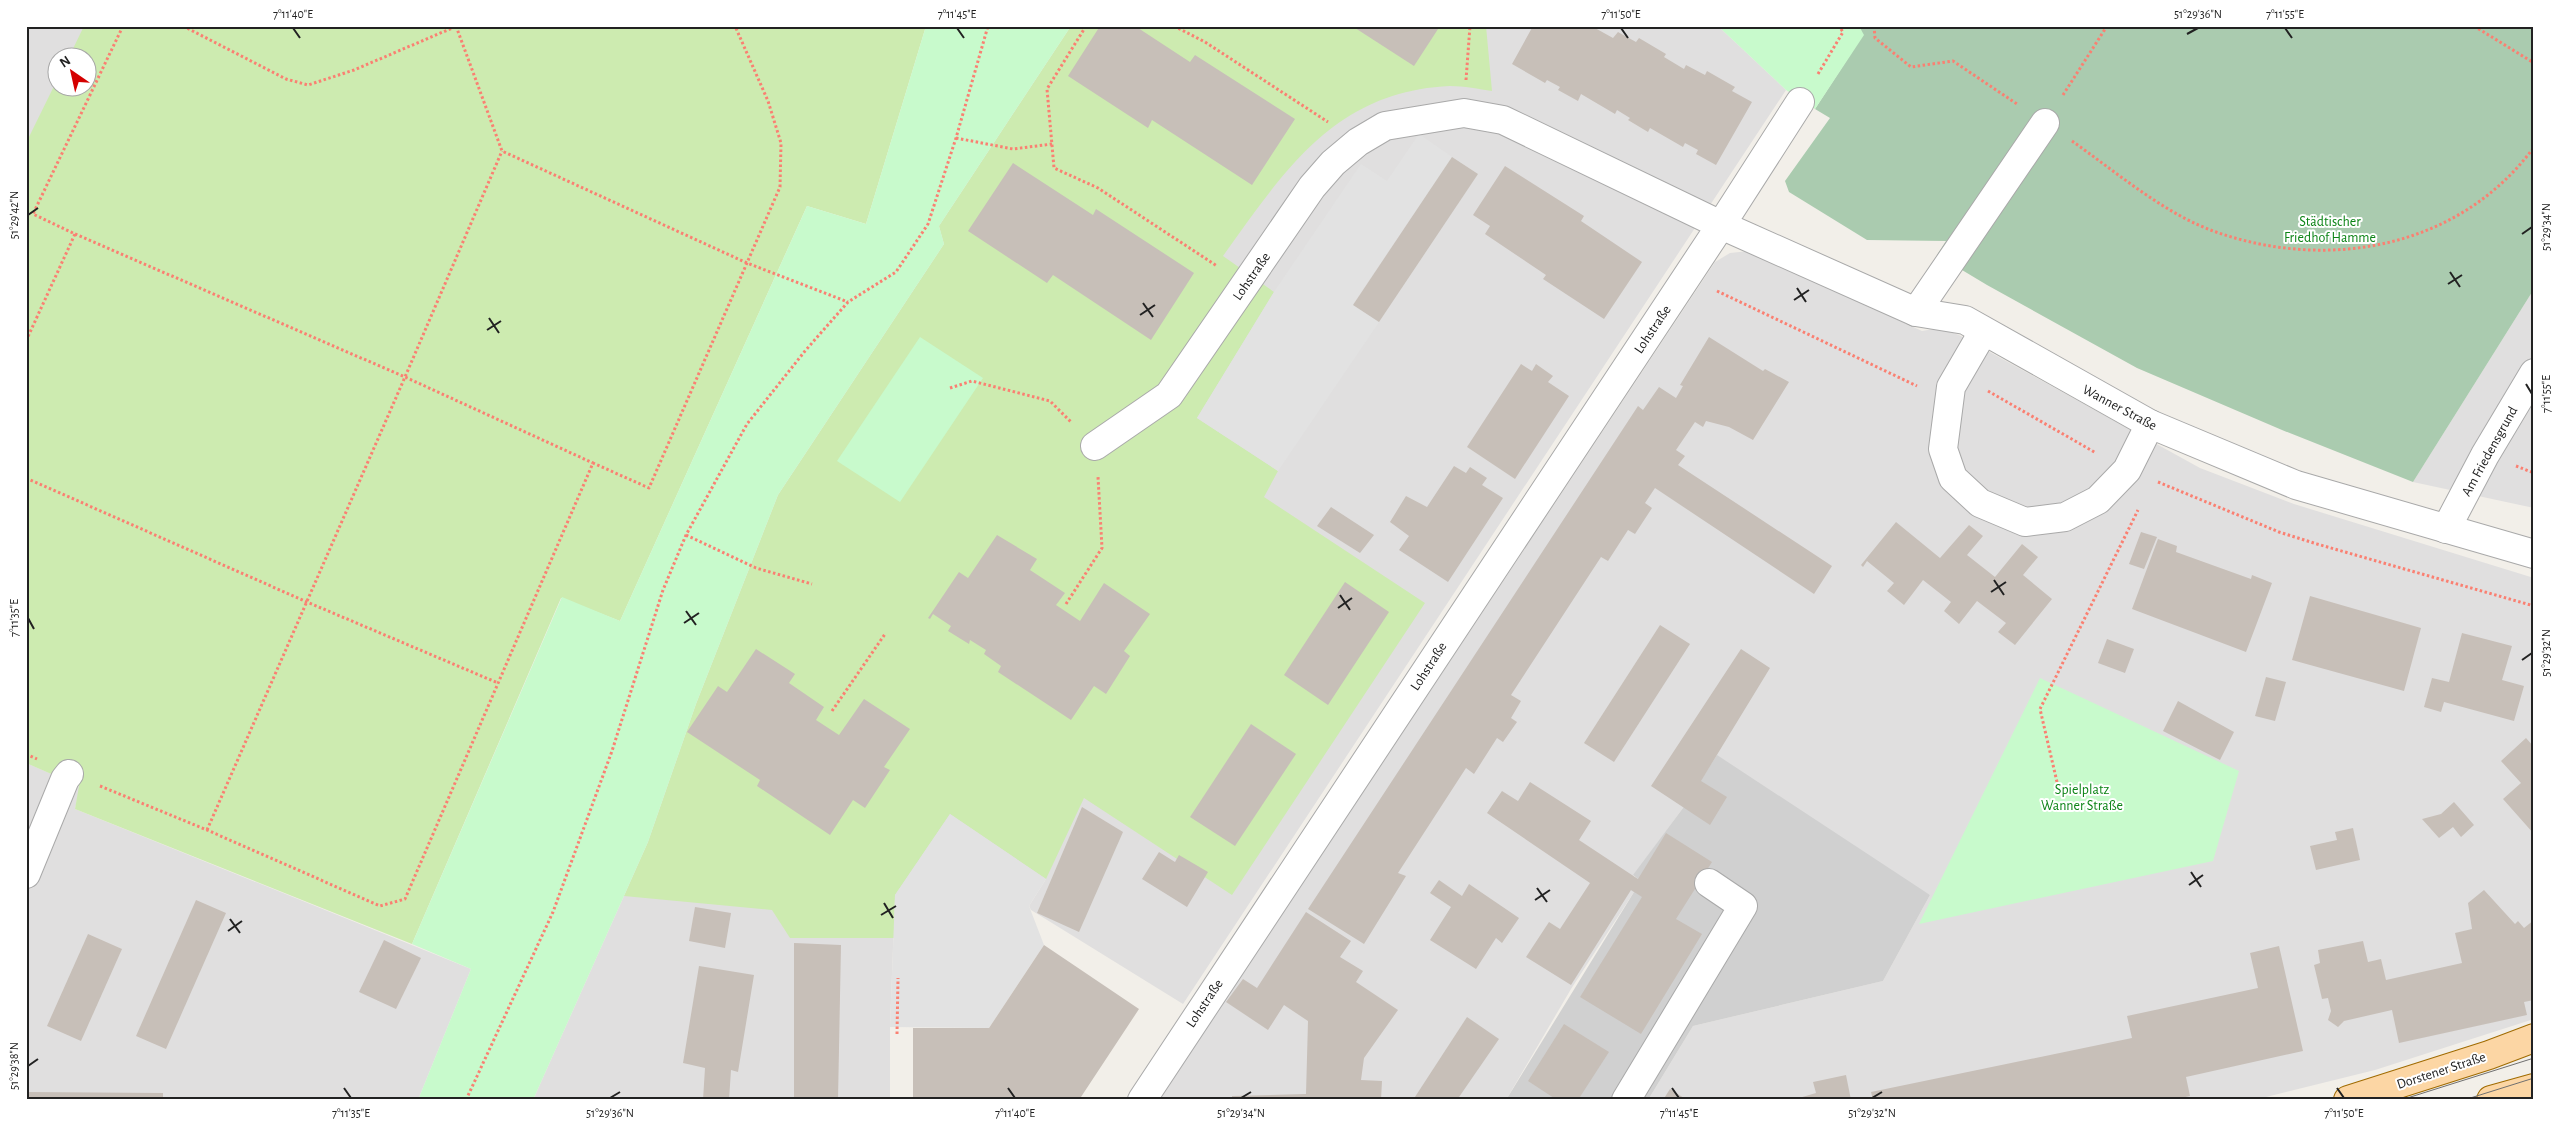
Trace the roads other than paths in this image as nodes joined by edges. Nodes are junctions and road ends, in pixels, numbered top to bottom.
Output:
1 (1800, 102) road end
2 (2045, 123) road end
3 (1721, 225) junction
4 (1916, 312) junction
5 (1983, 332) junction
6 (2534, 373) edge
7 (2150, 424) junction
8 (1094, 446) road end
9 (2446, 529) junction
10 (2534, 554) edge
11 (70, 774) road end
12 (26, 874) edge
13 (1709, 883) dead end
14 (2534, 1038) edge
15 (2534, 1050) edge
16 (2489, 1055) junction
17 (2534, 1078) edge
18 (2534, 1088) edge
19 (1142, 1100) edge
20 (1626, 1100) edge
21 (2348, 1100) edge
22 (2490, 1100) edge

1 - 3 street
2 - 4 street
3 - 4 street, Wanner Straße
3 - 8 street, Lohstraße
3 - 19 street, Lohstraße
4 - 5 street, Wanner Straße
5 - 7 street, Wanner Straße
5 - 7 street
6 - 9 street, Am Friedensgrund
7 - 9 street, Wanner Straße
9 - 10 street, Wanner Straße
11 - 12 street
13 - 20 street
14 - 16 main road, Dorstener Straße
15 - 16 street
16 - 21 main road, Dorstener Straße
17 - 22 street
18 - 22 main road

